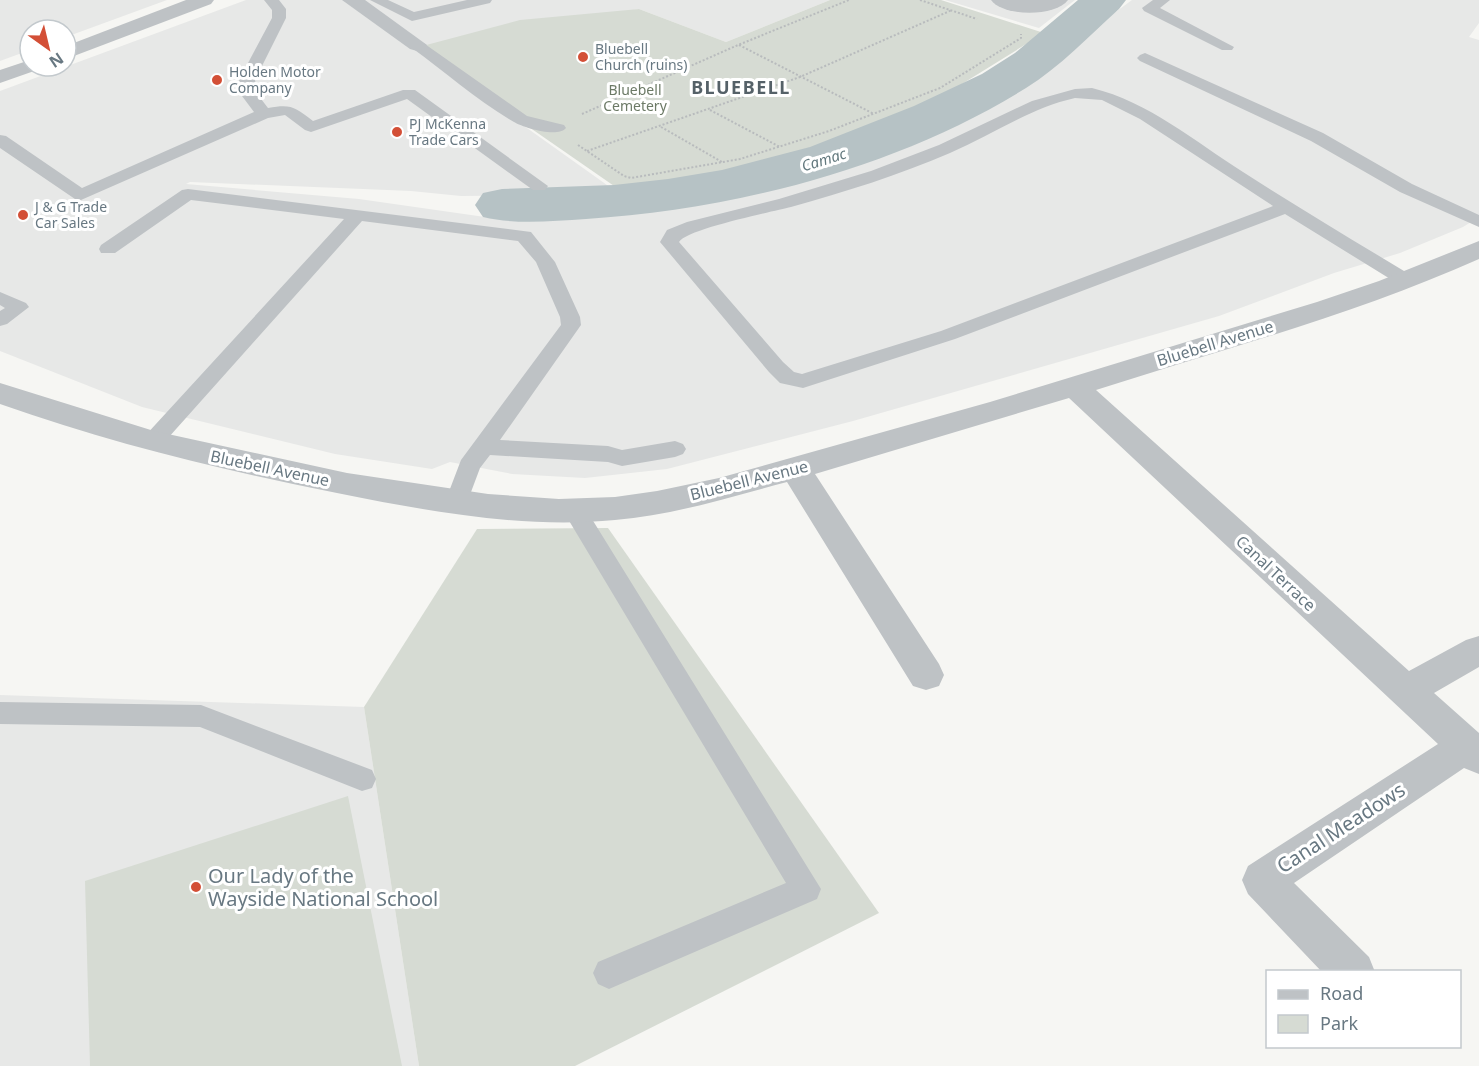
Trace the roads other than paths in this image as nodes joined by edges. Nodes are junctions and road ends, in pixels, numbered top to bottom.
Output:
1 (204, 0) edge
2 (271, 0) edge
3 (352, 0) edge
4 (376, 0) edge
5 (484, 0) edge
6 (1000, 0) edge
7 (1058, 0) edge
8 (1163, 0) edge
9 (417, 45) joint
10 (1227, 47) dead end
11 (78, 48) edge
12 (1145, 58) dead end
13 (18, 70) edge
14 (0, 77) edge
15 (264, 114) junction
16 (558, 128) road end
17 (0, 140) edge
18 (539, 186) dead end
19 (1288, 207) junction
20 (357, 216) junction
21 (1479, 243) edge
22 (108, 249) dead end
23 (1407, 281) junction
24 (0, 298) edge
25 (0, 320) edge
26 (1075, 387) junction
27 (0, 393) edge
28 (152, 442) junction
29 (484, 447) junction
30 (675, 449) dead end
31 (795, 469) junction
32 (457, 502) junction
33 (574, 509) junction
34 (1479, 650) edge
35 (926, 675) dead end
36 (1405, 691) junction
37 (0, 713) edge
38 (1473, 752) edge
39 (362, 779) dead end
40 (1351, 970) edge
41 (609, 974) dead end

1 - 11 street
2 - 15 lane
3 - 9 street
4 - 5 lane
6 - 7 street
8 - 10 lane
9 - 16 lane
12 - 21 lane
13 - 14 street
15 - 17 lane
15 - 18 lane
19 - 19 lane
19 - 23 lane
20 - 22 lane
20 - 28 lane
20 - 29 lane
21 - 23 street, Bluebell Avenue
23 - 26 street, Bluebell Avenue
24 - 25 lane
26 - 31 street, Bluebell Avenue
26 - 36 street, Canal Terrace
27 - 28 street, Bluebell Avenue
28 - 32 street, Bluebell Avenue
29 - 30 lane
29 - 32 lane
31 - 33 street, Bluebell Avenue
31 - 35 street
32 - 33 street, Bluebell Avenue
33 - 41 lane
34 - 36 street
36 - 38 street, Canal Terrace
37 - 39 lane
38 - 40 street, Canal Meadows

